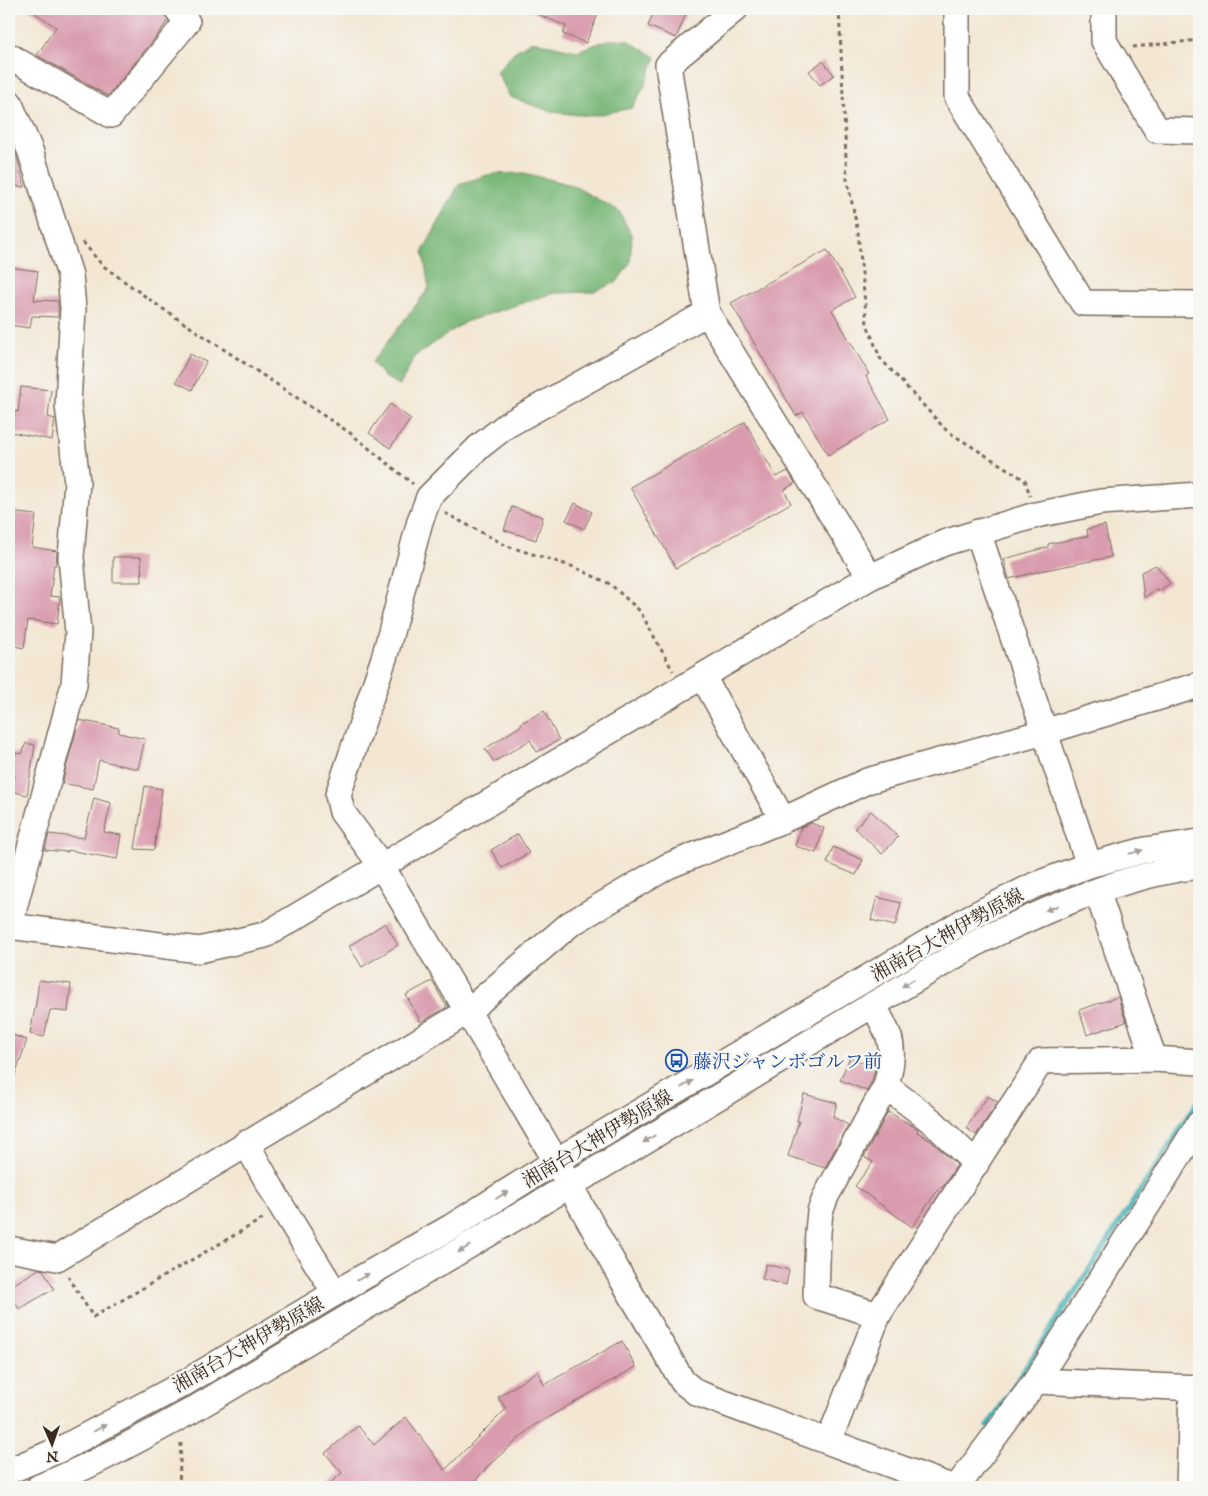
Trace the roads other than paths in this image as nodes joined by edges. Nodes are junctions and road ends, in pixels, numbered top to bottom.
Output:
1 (177, 9) edge
2 (735, 9) edge
3 (956, 9) edge
4 (1104, 9) edge
5 (9, 56) edge
6 (9, 102) edge
7 (1199, 131) edge
8 (1199, 304) edge
9 (707, 313) junction
10 (1199, 495) edge
11 (978, 532) junction
12 (870, 577) junction
13 (693, 683) junction
14 (1199, 685) edge
15 (1044, 732) junction
16 (783, 820) junction
17 (1199, 842) edge
18 (381, 865) junction
19 (1089, 865) junction
20 (1199, 866) edge
21 (1097, 890) junction
22 (9, 926) edge
23 (874, 1004) junction
24 (467, 1012) junction
25 (1154, 1059) junction
26 (1199, 1062) edge
27 (886, 1086) junction
28 (1199, 1124) edge
29 (246, 1143) junction
30 (556, 1162) junction
31 (976, 1164) junction
32 (570, 1186) junction
33 (9, 1249) edge
34 (335, 1293) junction
35 (878, 1315) junction
36 (1036, 1381) junction
37 (1196, 1388) edge
38 (829, 1441) junction
39 (9, 1471) edge
40 (39, 1487) edge
41 (951, 1487) edge
42 (956, 1487) edge
43 (1189, 1487) edge

1 - 5 street
2 - 9 street
3 - 8 street
4 - 7 street
6 - 22 street
9 - 12 street
9 - 18 street
10 - 11 street
11 - 12 street
11 - 15 street
12 - 13 street
13 - 16 street
13 - 18 street
14 - 15 street
15 - 16 street
15 - 19 street
16 - 24 street
19 -> 17 street, 湘南台大神伊勢原線
18 - 22 street
18 - 24 street
30 -> 19 street, 湘南台大神伊勢原線
20 - 21 street, 湘南台大神伊勢原線
21 -> 23 street, 湘南台大神伊勢原線
21 - 25 street
23 - 27 street
23 -> 32 street, 湘南台大神伊勢原線
24 - 29 street
24 - 30 street
25 - 26 street
25 - 31 street
27 - 31 street
27 - 35 street
28 - 36 street
29 - 33 street
29 - 34 street
30 - 32 street
34 -> 30 street, 湘南台大神伊勢原線
31 - 35 street
32 - 38 street
32 -> 40 street, 湘南台大神伊勢原線
39 -> 34 street, 湘南台大神伊勢原線
35 - 38 street
36 - 37 street
36 - 42 street
37 - 43 street
38 - 41 street

